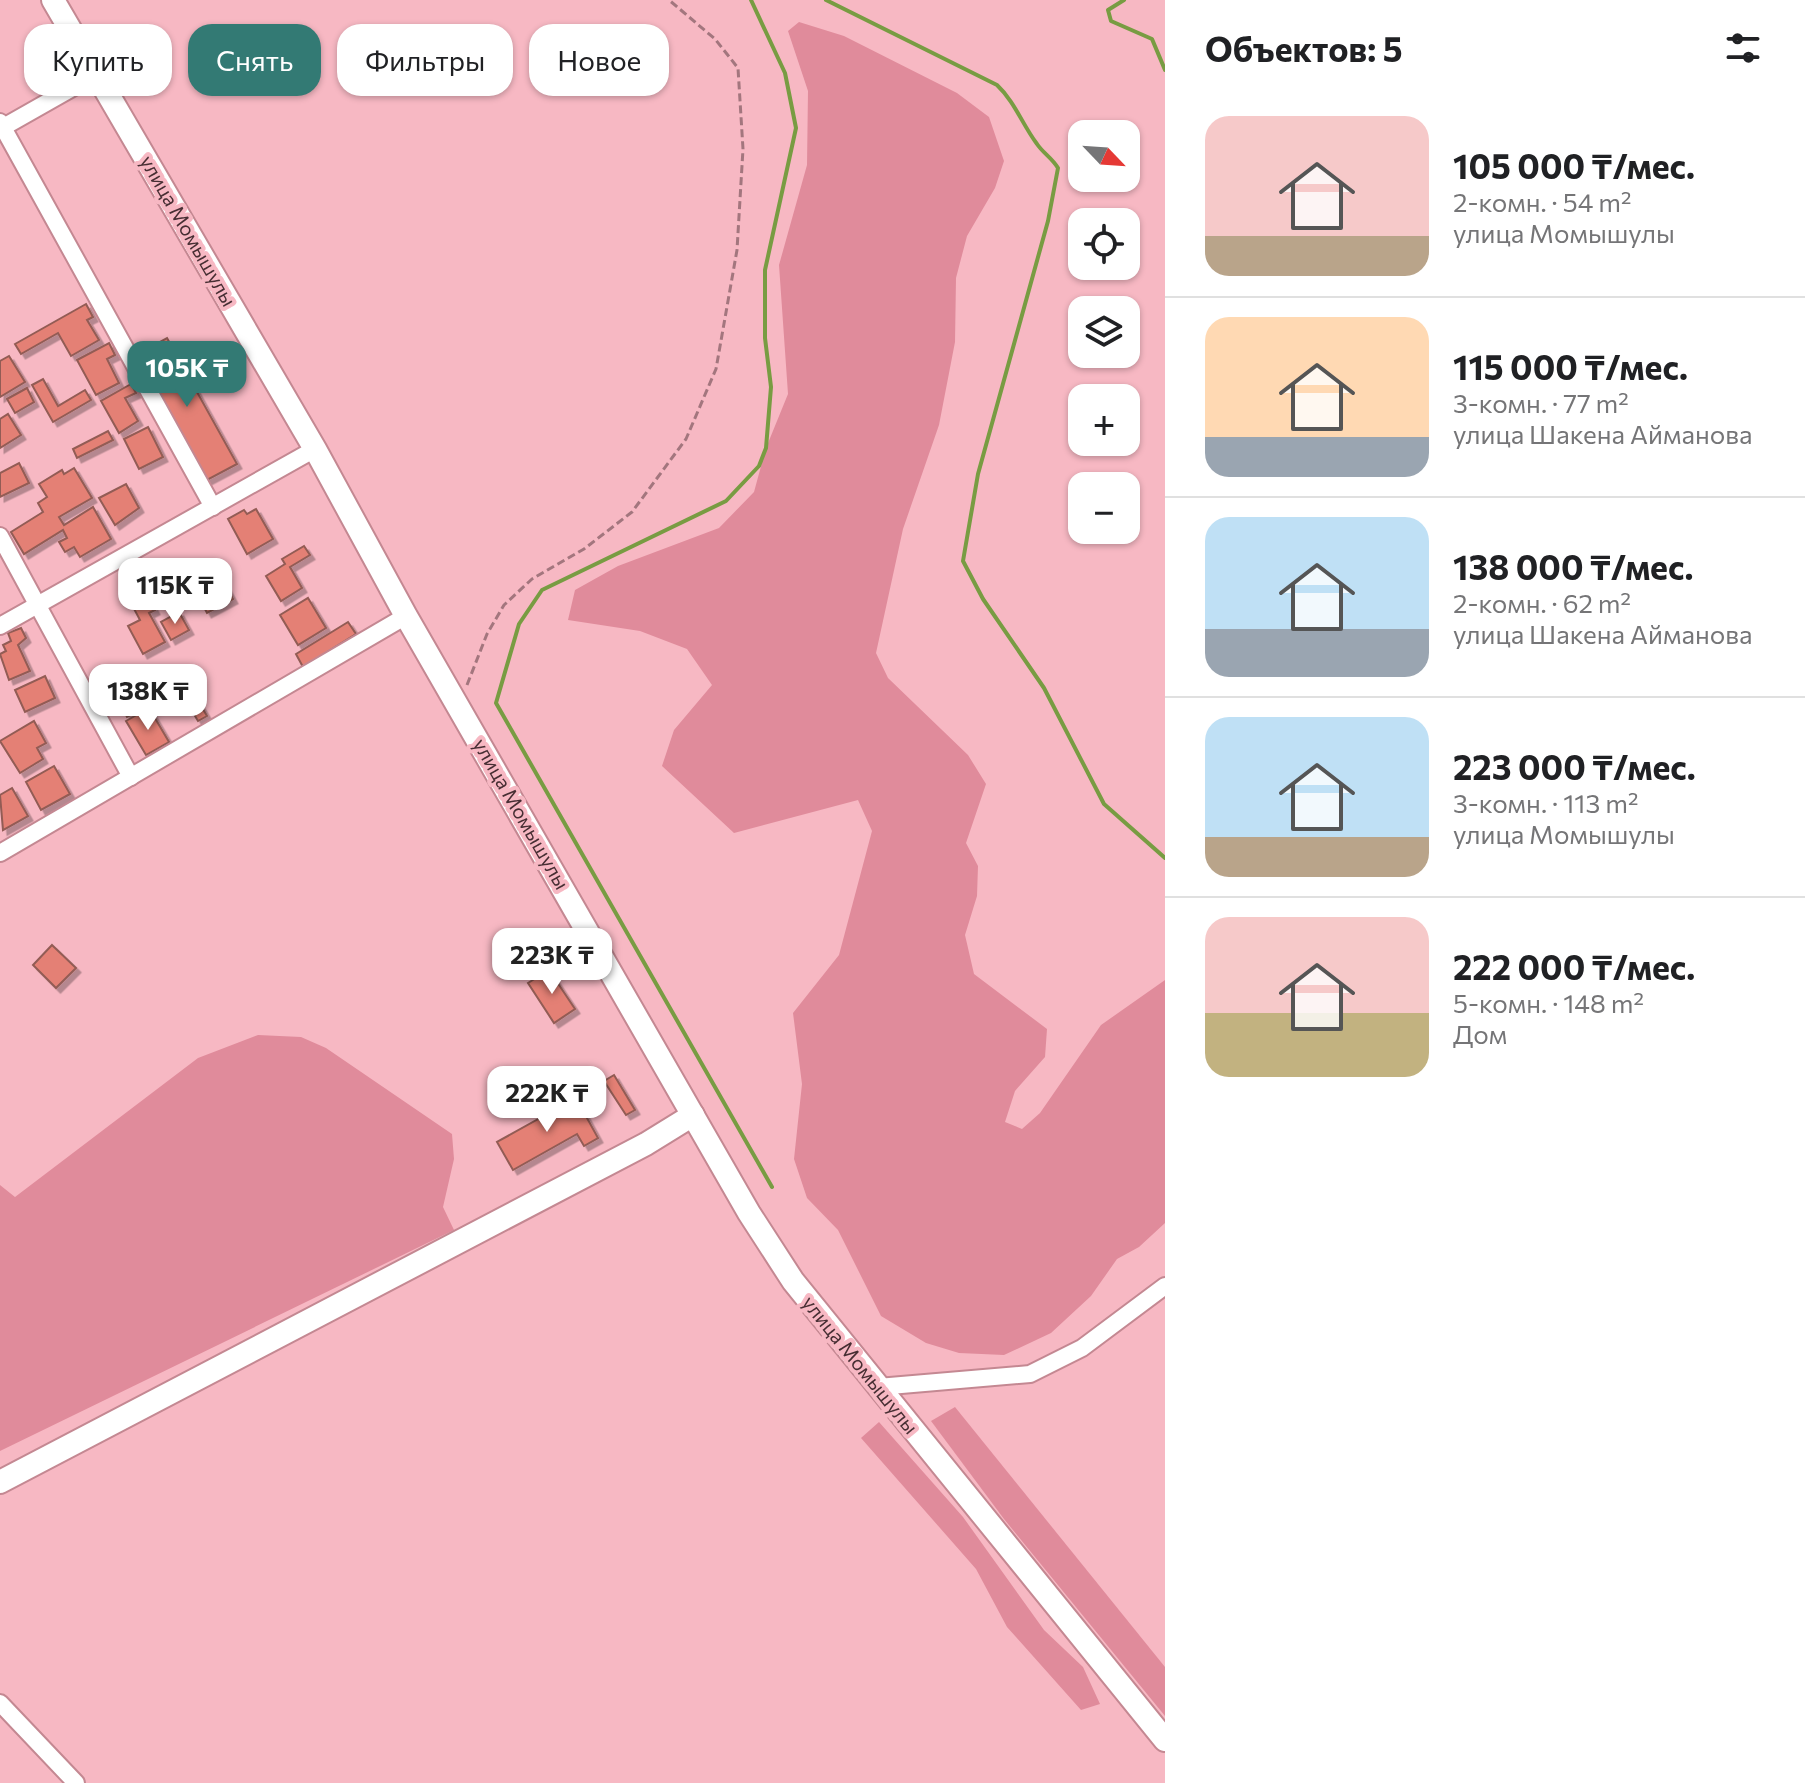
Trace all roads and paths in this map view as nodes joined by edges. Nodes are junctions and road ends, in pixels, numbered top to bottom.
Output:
1 (53, 0) edge
2 (669, 0) edge
3 (67, 24) edge
4 (56, 96) edge
5 (110, 96) edge
6 (1, 126) edge
7 (315, 449) junction
8 (213, 507) junction
9 (0, 536) edge
10 (38, 606) junction
11 (406, 616) junction
12 (0, 626) edge
13 (458, 705) junction
14 (131, 777) junction
15 (0, 853) edge
16 (693, 1115) junction
17 (1165, 1286) edge
18 (878, 1387) junction
19 (0, 1482) edge
20 (0, 1703) edge
21 (1165, 1740) edge
22 (76, 1783) edge

1 - 3 street, улица Момышулы
2 - 13 path
4 - 6 street
5 - 7 street, улица Момышулы
6 - 8 street
7 - 8 street
7 - 11 street, улица Момышулы
8 - 10 street
9 - 10 street
10 - 12 street
10 - 14 street
11 - 13 street, улица Момышулы
11 - 14 street
13 - 16 street, улица Момышулы
14 - 15 street
16 - 18 street, улица Момышулы
16 - 19 street
17 - 18 street
18 - 21 street, улица Момышулы
20 - 22 street

